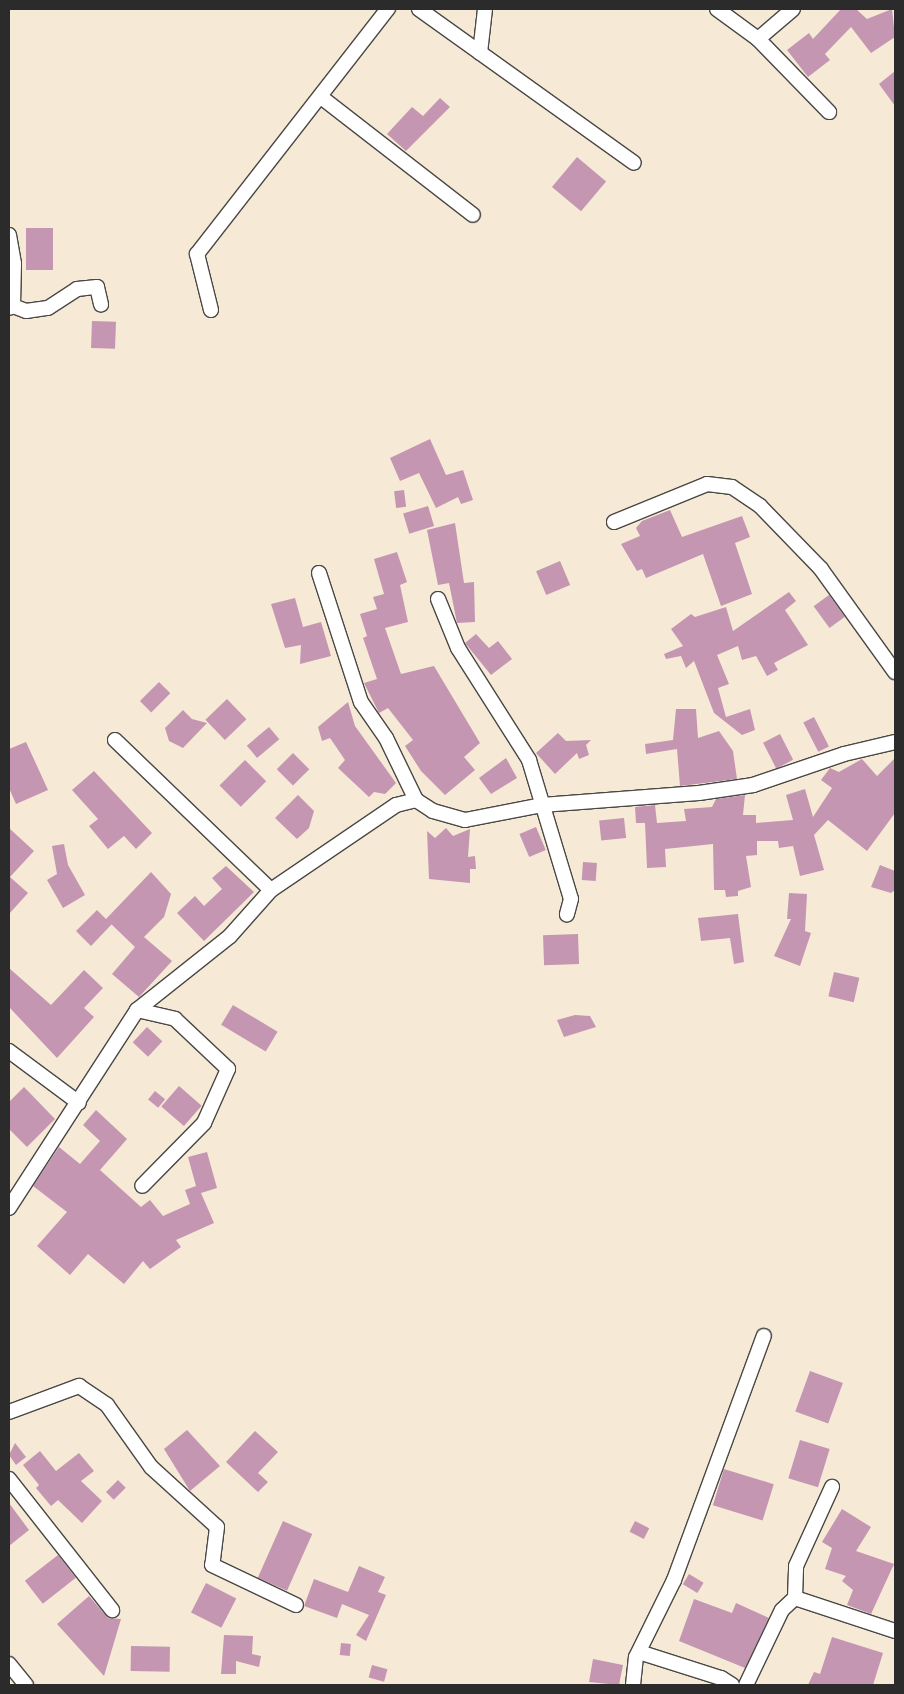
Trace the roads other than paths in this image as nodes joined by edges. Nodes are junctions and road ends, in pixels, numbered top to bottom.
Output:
1 (388, 9) edge
2 (419, 9) edge
3 (485, 9) edge
4 (717, 9) edge
5 (793, 9) edge
6 (758, 39) junction
7 (480, 53) junction
8 (321, 96) junction
9 (829, 112) dead end
10 (634, 163) dead end
11 (473, 215) dead end
12 (9, 235) edge
13 (101, 305) dead end
14 (11, 307) edge
15 (211, 310) dead end
16 (614, 522) dead end
17 (319, 573) dead end
18 (438, 599) dead end
19 (895, 672) edge
20 (115, 740) dead end
21 (895, 742) edge
22 (416, 800) junction
23 (542, 804) junction
24 (271, 890) junction
25 (567, 914) dead end
26 (136, 1010) junction
27 (9, 1051) edge
28 (79, 1103) junction
29 (142, 1186) dead end
30 (9, 1208) edge
31 (764, 1336) dead end
32 (9, 1412) edge
33 (9, 1478) edge
34 (832, 1487) dead end
35 (796, 1598) junction
36 (296, 1605) dead end
37 (112, 1610) dead end
38 (895, 1631) edge
39 (642, 1653) junction
40 (9, 1664) edge
41 (26, 1685) edge
42 (632, 1685) edge
43 (732, 1685) edge
44 (746, 1685) edge

1 - 8 street
2 - 7 street
3 - 7 street
4 - 6 street
5 - 6 street
6 - 9 street
7 - 10 street
8 - 11 street
8 - 15 street
12 - 14 street
13 - 14 street
16 - 19 street
17 - 22 street
18 - 23 street
20 - 24 street
21 - 23 street
22 - 23 street
22 - 24 street
23 - 25 street
24 - 26 street
26 - 28 street
26 - 29 street
27 - 28 street
28 - 30 street
31 - 39 street
32 - 36 street
33 - 37 street
34 - 35 street
35 - 38 street
35 - 44 street
39 - 42 street
39 - 43 street
40 - 41 street

